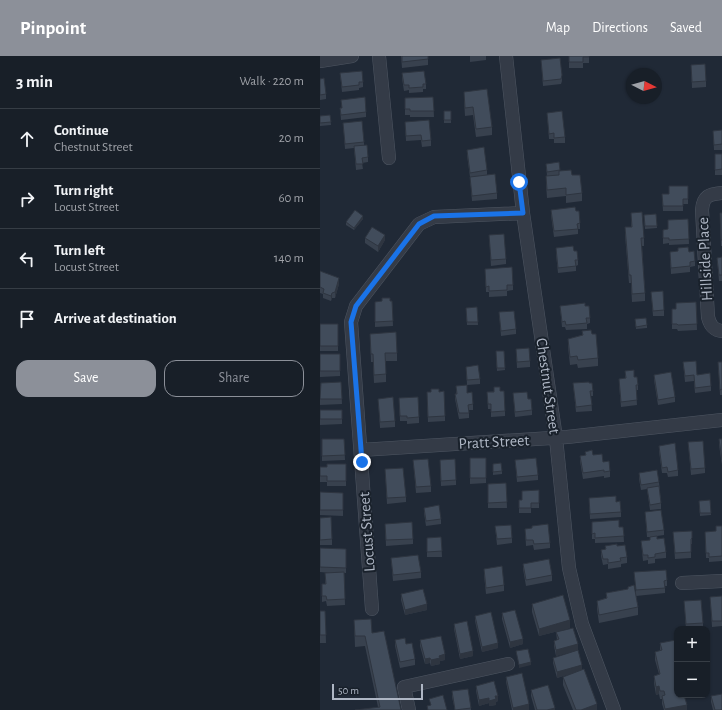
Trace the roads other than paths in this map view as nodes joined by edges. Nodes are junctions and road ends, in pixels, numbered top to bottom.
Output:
1 (352, 56) edge
2 (379, 56) edge
3 (506, 56) edge
4 (320, 61) edge
5 (389, 158) dead end
6 (722, 193) edge
7 (523, 213) junction
8 (722, 331) edge
9 (722, 420) edge
10 (556, 438) junction
11 (361, 450) junction
12 (722, 581) edge
13 (682, 583) dead end
14 (372, 609) dead end
15 (508, 664) dead end
16 (409, 710) edge
17 (614, 710) edge

1 - 4 street
2 - 5 street
3 - 7 street, Chestnut Street
6 - 8 street, Hillside Place
7 - 10 street, Chestnut Street
7 - 11 street, Locust Street
9 - 10 street, Pratt Street
10 - 11 street, Pratt Street
10 - 17 street, Chestnut Street
11 - 14 street, Locust Street
12 - 13 street
15 - 16 street

